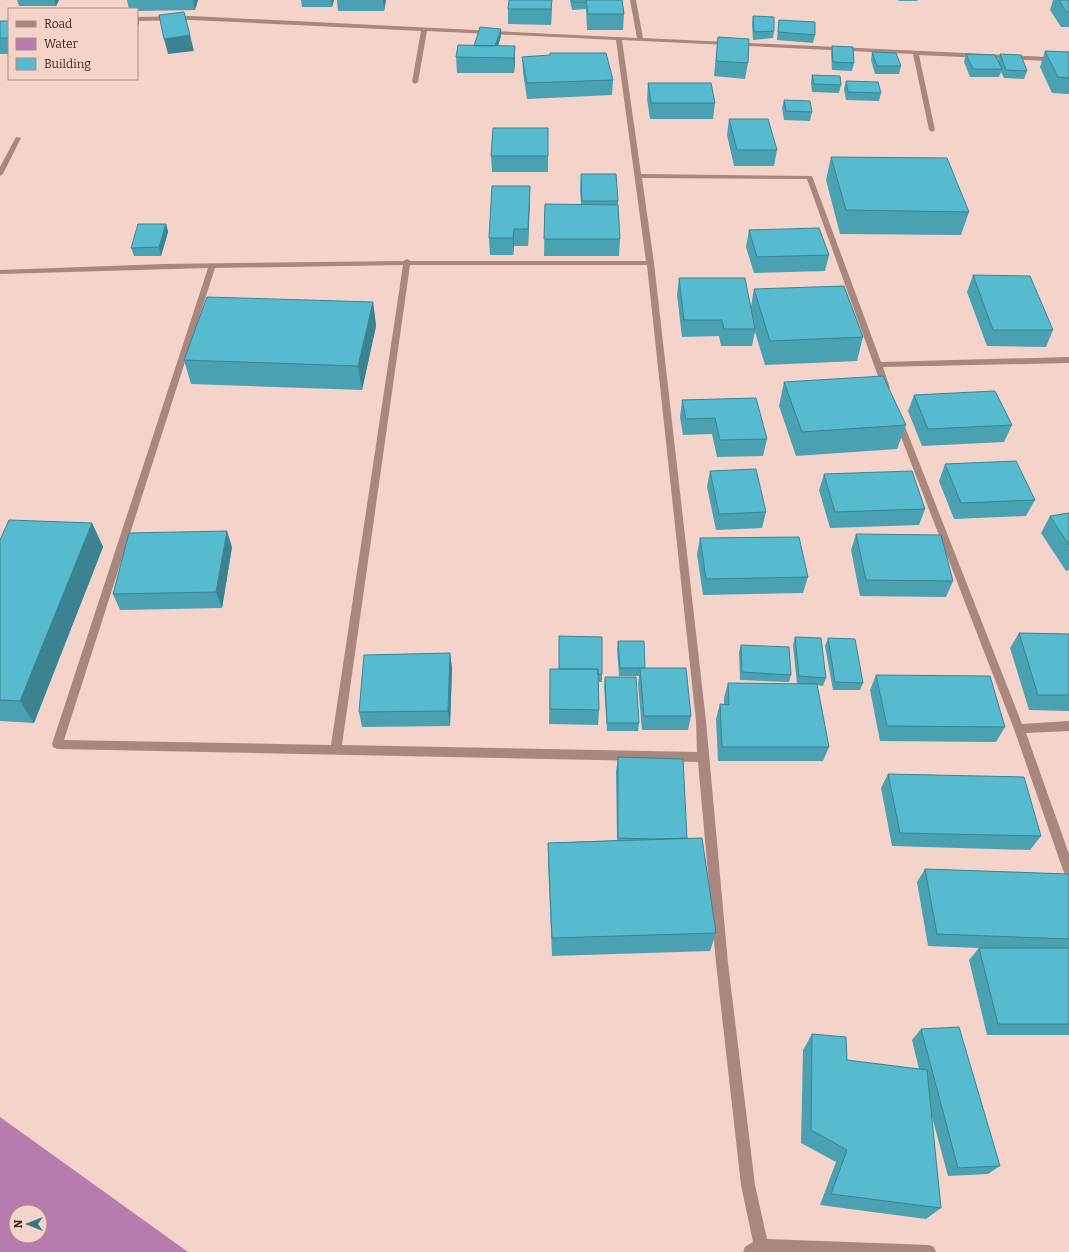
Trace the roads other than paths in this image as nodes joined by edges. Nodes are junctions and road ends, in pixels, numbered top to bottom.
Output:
1 (633, 0) edge
2 (138, 19) edge
3 (424, 29) junction
4 (620, 39) junction
5 (640, 40) junction
6 (916, 53) junction
7 (1069, 60) edge
8 (415, 82) dead end
9 (932, 130) dead end
10 (18, 138) dead end
11 (0, 174) edge
12 (638, 176) junction
13 (407, 262) junction
14 (650, 262) junction
15 (212, 267) junction
16 (0, 272) edge
17 (1069, 360) edge
18 (877, 365) junction
19 (888, 395) edge
20 (894, 410) edge
21 (1069, 726) edge
22 (1019, 729) junction
23 (336, 750) junction
24 (703, 757) junction
25 (1069, 870) edge
26 (755, 1249) edge
27 (929, 1252) edge

1 - 5 street
2 - 3 street
3 - 4 street
3 - 8 street
4 - 5 street
4 - 12 street
5 - 6 street
6 - 7 street
6 - 9 street
10 - 11 street
12 - 14 street
12 - 18 street
13 - 14 street
13 - 15 street
13 - 23 street
14 - 24 street
15 - 16 street
15 - 23 street
17 - 18 street
18 - 19 street
20 - 22 street
21 - 22 street
22 - 25 street
23 - 24 street
24 - 26 street
26 - 27 street

